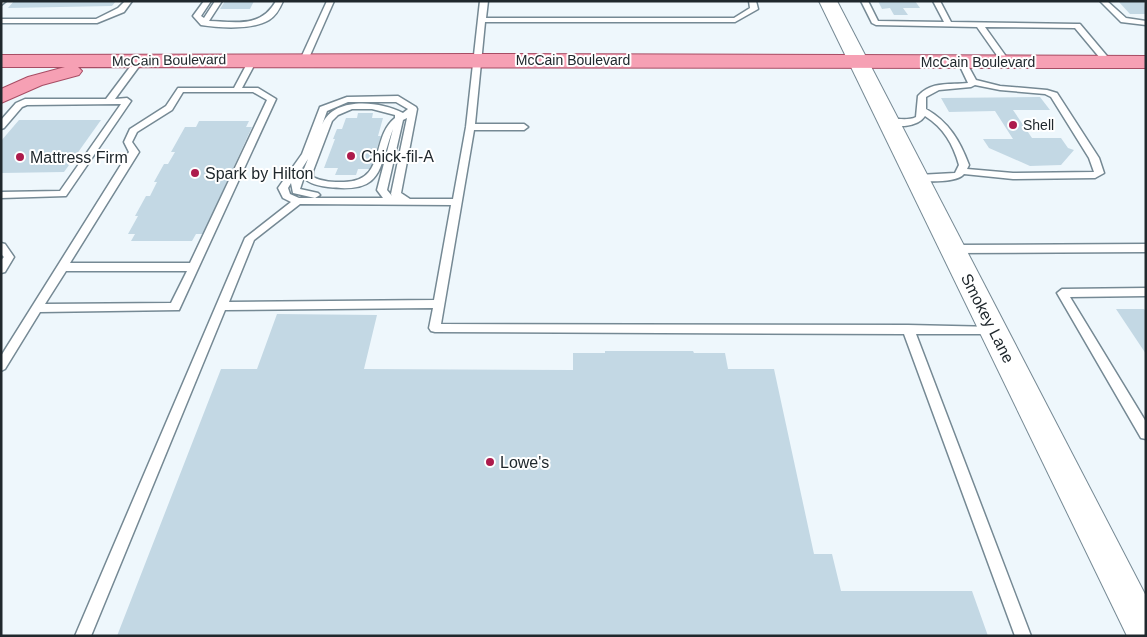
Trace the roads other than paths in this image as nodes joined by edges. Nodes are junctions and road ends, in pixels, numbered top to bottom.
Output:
1 (128, 1) edge
2 (208, 1) edge
3 (219, 1) edge
4 (280, 1) edge
5 (331, 1) edge
6 (484, 1) edge
7 (752, 1) edge
8 (828, 1) edge
9 (864, 1) edge
10 (936, 1) edge
11 (1103, 1) edge
12 (482, 20) junction
13 (1, 21) edge
14 (204, 23) junction
15 (1146, 23) edge
16 (949, 24) junction
17 (980, 25) junction
18 (253, 60) junction
19 (304, 60) junction
20 (477, 60) junction
21 (1, 61) edge
22 (139, 61) junction
23 (859, 62) junction
24 (962, 62) junction
25 (1006, 62) junction
26 (1108, 62) junction
27 (1146, 62) edge
28 (973, 82) junction
29 (237, 90) junction
30 (10, 101) edge
31 (110, 101) junction
32 (413, 109) junction
33 (921, 110) junction
34 (401, 119) junction
35 (890, 122) junction
36 (1, 126) edge
37 (470, 127) junction
38 (524, 127) dead end
39 (313, 158) junction
40 (962, 171) junction
41 (371, 178) junction
42 (918, 178) junction
43 (1, 195) edge
44 (298, 201) junction
45 (397, 202) junction
46 (409, 202) junction
47 (457, 202) junction
48 (1, 246) edge
49 (1146, 248) edge
50 (953, 249) junction
51 (63, 267) junction
52 (194, 267) junction
53 (1, 269) edge
54 (1146, 292) edge
55 (439, 304) junction
56 (222, 306) junction
57 (37, 308) junction
58 (908, 330) junction
59 (994, 330) junction
60 (1, 366) edge
61 (1146, 434) edge
62 (1146, 635) edge
63 (83, 636) edge
64 (1023, 636) edge

1 - 13 lane
2 - 14 lane
3 - 14 lane
4 - 14 lane
5 - 19 lane
6 - 12 lane
7 - 12 lane
8 - 23 street, Smokey Lane
9 - 16 lane
10 - 16 lane
11 - 15 lane
12 - 20 lane
16 - 17 lane
17 - 25 lane
17 - 26 lane
18 - 19 main road, McCain Boulevard
18 - 22 main road, McCain Boulevard
18 - 29 lane
19 - 20 main road, McCain Boulevard
20 - 23 main road, McCain Boulevard
20 - 37 lane
21 - 22 main road, McCain Boulevard
22 - 30 main road
22 - 31 lane
23 - 24 main road, McCain Boulevard
23 - 35 street, Smokey Lane
24 - 25 main road, McCain Boulevard
24 - 28 lane
25 - 26 main road, McCain Boulevard
26 - 27 main road, McCain Boulevard
28 - 33 lane
28 - 40 lane
29 - 51 lane
29 - 52 lane
30 - 31 lane
30 - 36 lane
31 - 43 lane
32 - 34 lane
32 - 44 lane
32 - 46 lane
33 - 35 lane
33 - 40 lane
34 - 39 lane
34 - 41 lane
34 - 45 lane
35 - 42 street, Smokey Lane
37 - 38 lane
37 - 47 lane
39 - 41 lane
39 - 41 lane
40 - 42 lane
42 - 50 street, Smokey Lane
44 - 45 lane
44 - 56 lane
45 - 46 lane
46 - 47 lane
47 - 55 lane
48 - 53 lane
49 - 50 lane
50 - 59 street, Smokey Lane
51 - 52 lane
51 - 57 lane
52 - 57 lane
54 - 61 lane
55 - 56 lane
55 - 58 lane
56 - 63 lane
57 - 60 lane
58 - 59 lane
58 - 64 lane
59 - 62 street, Smokey Lane

